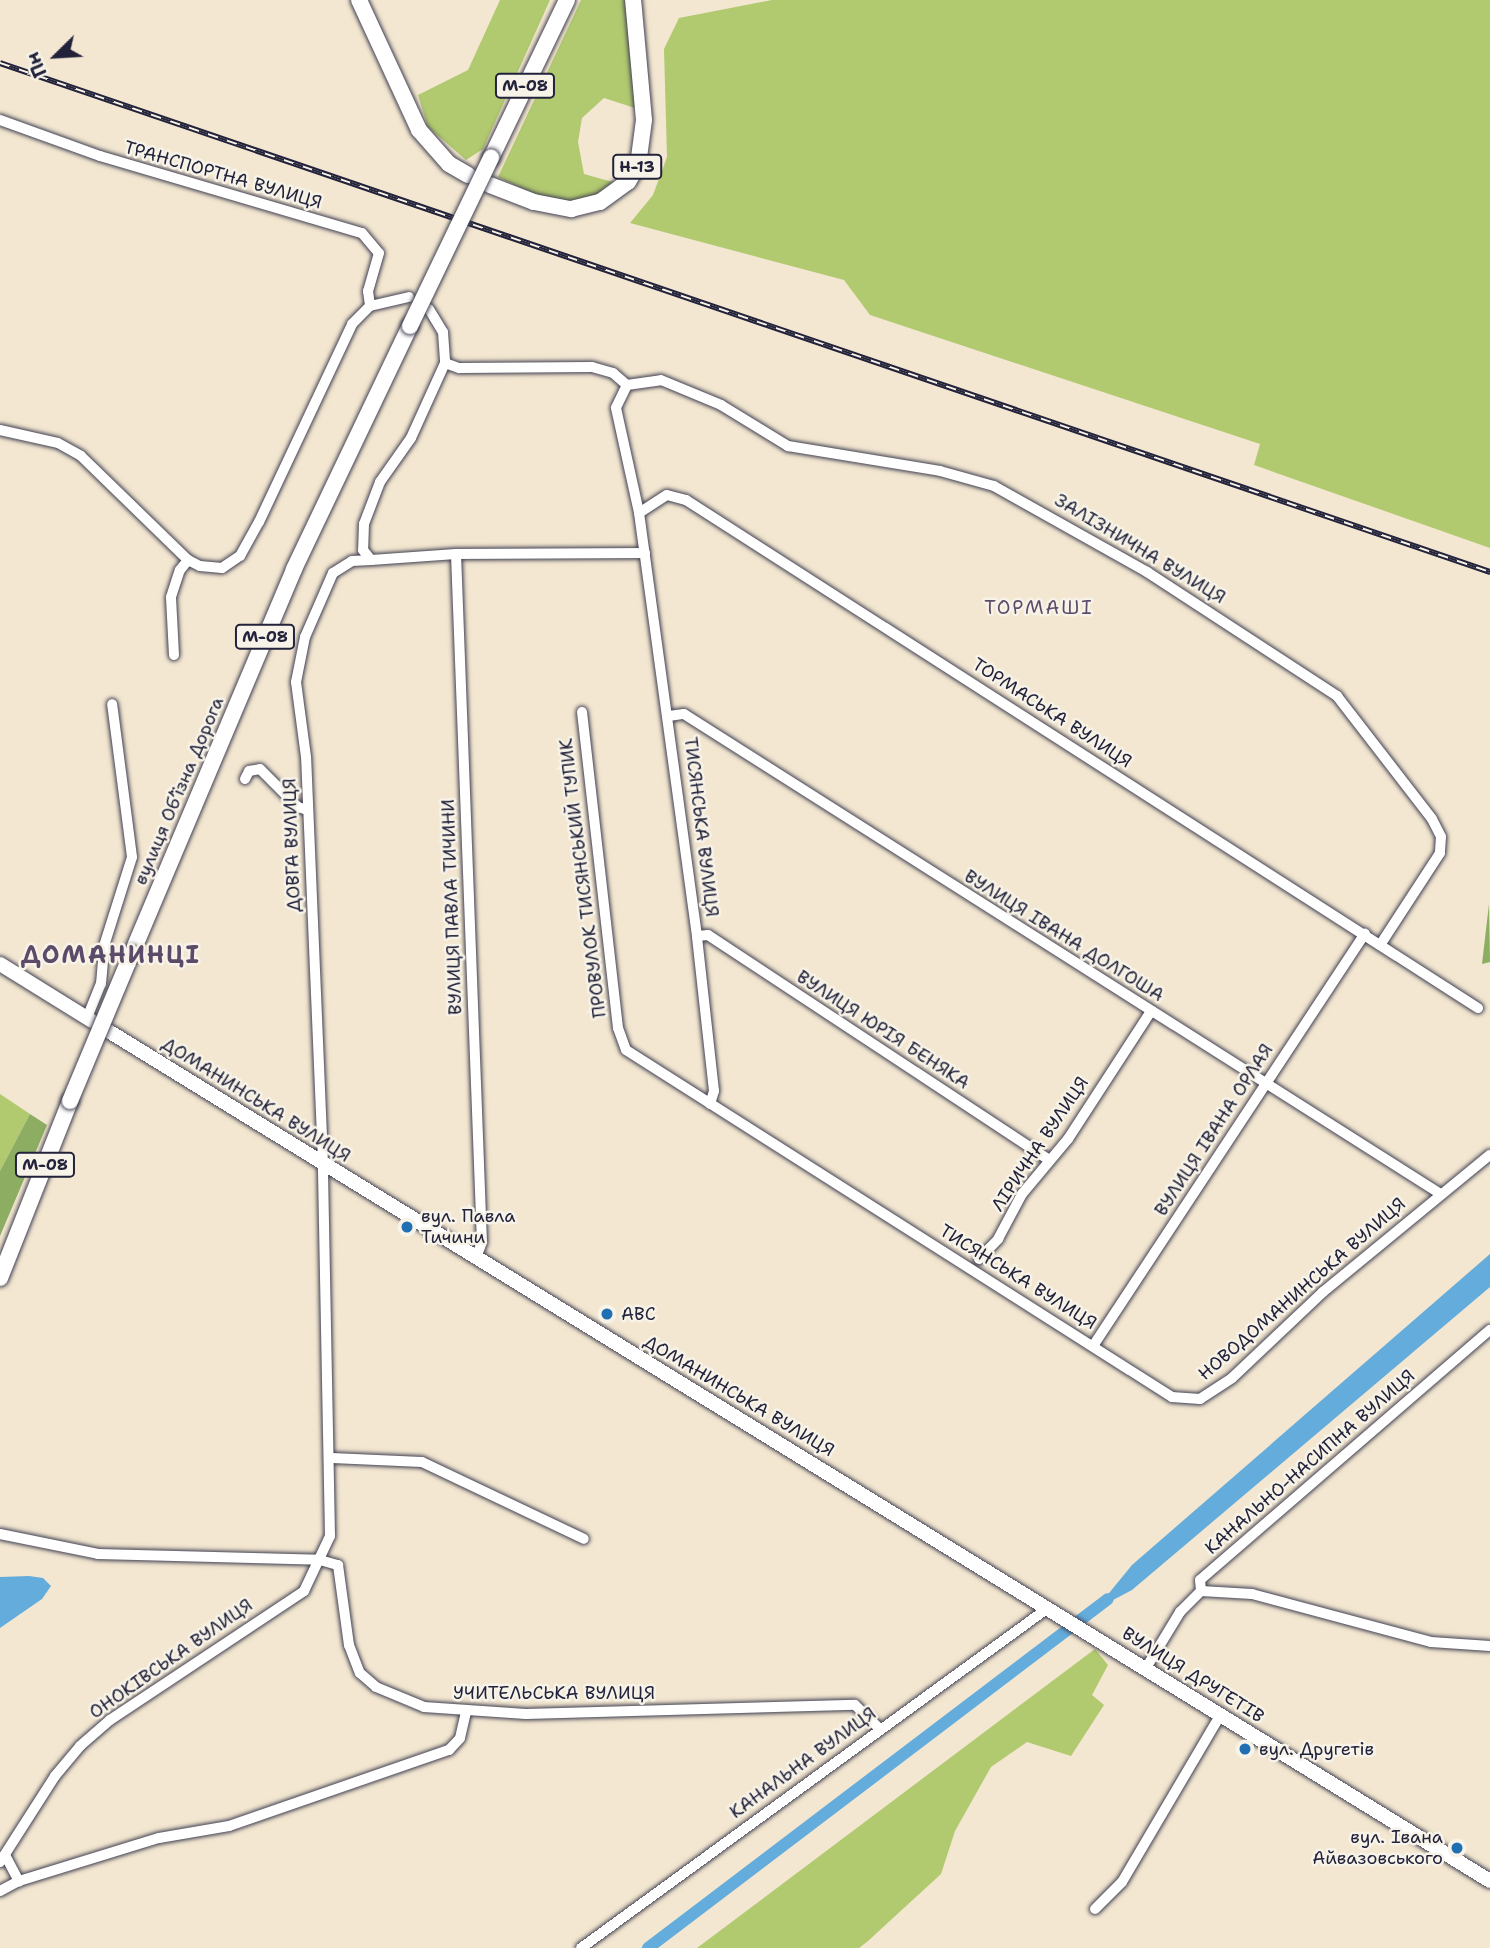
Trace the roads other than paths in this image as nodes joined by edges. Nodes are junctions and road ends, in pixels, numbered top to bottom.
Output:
1 (359, 0) edge
2 (633, 0) edge
3 (562, 5) edge
4 (0, 120) edge
5 (468, 175) dead end
6 (490, 185) dead end
7 (409, 297) dead end
8 (370, 306) junction
9 (429, 309) dead end
10 (445, 363) junction
11 (627, 385) junction
12 (0, 430) edge
13 (639, 513) junction
14 (456, 554) junction
15 (645, 554) junction
16 (188, 560) junction
17 (371, 560) junction
18 (174, 655) dead end
19 (112, 704) dead end
20 (582, 712) dead end
21 (669, 716) junction
22 (245, 779) dead end
23 (307, 810) junction
24 (1365, 934) junction
25 (697, 936) junction
26 (1381, 945) junction
27 (0, 964) edge
28 (1478, 1008) dead end
29 (1151, 1011) junction
30 (90, 1020) joint
31 (110, 1032) dead end
32 (620, 1040) joint
33 (1265, 1084) junction
34 (710, 1104) junction
35 (1490, 1155) edge
36 (1048, 1159) junction
37 (322, 1164) junction
38 (1439, 1193) junction
39 (476, 1258) junction
40 (979, 1259) dead end
41 (0, 1278) edge
42 (1490, 1330) edge
43 (1093, 1346) junction
44 (332, 1458) junction
45 (0, 1534) edge
46 (584, 1539) dead end
47 (320, 1560) junction
48 (1201, 1591) junction
49 (1048, 1608) junction
50 (1063, 1617) joint
51 (1490, 1646) edge
52 (1146, 1668) junction
53 (466, 1713) junction
54 (1220, 1714) junction
55 (879, 1728) junction
56 (2, 1858) edge
57 (19, 1881) junction
58 (1490, 1881) edge
59 (0, 1891) edge
60 (1095, 1909) dead end
61 (581, 1948) edge

1 - 5 highway
2 - 6 highway, Н-13
3 - 41 highway, вулиця Обʼїзна Дорога / М-08, bridge
4 - 8 street, ТРАНСПОРТНА ВУЛИЦЯ
7 - 8 street
8 - 16 street
9 - 10 street
10 - 11 street
10 - 17 street
11 - 13 street
11 - 26 street, ЗАЛІЗНИЧНА ВУЛИЦЯ
12 - 16 street
13 - 15 street
13 - 24 street, ТОРМАСЬКА ВУЛИЦЯ
14 - 15 street, ДОВГА ВУЛИЦЯ
14 - 17 street, ДОВГА ВУЛИЦЯ
14 - 39 street, ВУЛИЦЯ ПАВЛА ТИЧИНИ
15 - 21 street, ТИСЯНСЬКА ВУЛИЦЯ
16 - 18 street
17 - 23 street, ДОВГА ВУЛИЦЯ
19 - 30 street
20 - 32 street, ПРОВУЛОК ТИСЯНСЬКИЙ ТУПИК
21 - 25 street, ТИСЯНСЬКА ВУЛИЦЯ
21 - 29 street, ВУЛИЦЯ ІВАНА ДОЛГОША
22 - 23 street
23 - 37 street, ДОВГА ВУЛИЦЯ
24 - 26 street, ТОРМАСЬКА ВУЛИЦЯ
24 - 33 street, ВУЛИЦЯ ІВАНА ОРЛАЯ
25 - 34 street, ТИСЯНСЬКА ВУЛИЦЯ
25 - 36 street, ВУЛИЦЯ ЮРІЯ БЕНЯКА
26 - 28 street, ТОРМАСЬКА ВУЛИЦЯ
27 - 30 main road
29 - 33 street, ВУЛИЦЯ ІВАНА ДОЛГОША
29 - 36 street, ЛІРИЧНА ВУЛИЦЯ
31 - 37 main road, ДОМАНИНСЬКА ВУЛИЦЯ
32 - 34 street, ТИСЯНСЬКА ВУЛИЦЯ
33 - 38 street, ВУЛИЦЯ ІВАНА ДОЛГОША
33 - 43 street, ВУЛИЦЯ ІВАНА ОРЛАЯ
34 - 43 street, ТИСЯНСЬКА ВУЛИЦЯ
35 - 38 street, НОВОДОМАНИНСЬКА ВУЛИЦЯ
36 - 40 street, ЛІРИЧНА ВУЛИЦЯ
37 - 39 main road, ДОМАНИНСЬКА ВУЛИЦЯ
37 - 44 street, ОНОКІВСЬКА ВУЛИЦЯ
38 - 43 street, НОВОДОМАНИНСЬКА ВУЛИЦЯ
39 - 49 main road, ДОМАНИНСЬКА ВУЛИЦЯ
42 - 48 street, КАНАЛЬНО-НАСИПНА ВУЛИЦЯ
44 - 46 street
44 - 47 street, ОНОКІВСЬКА ВУЛИЦЯ
45 - 47 street
47 - 53 street, УЧИТЕЛЬСЬКА ВУЛИЦЯ
47 - 56 street, ОНОКІВСЬКА ВУЛИЦЯ
48 - 51 street
48 - 52 street, КАНАЛЬНО-НАСИПНА ВУЛИЦЯ
49 - 50 main road, ДОМАНИНСЬКА ВУЛИЦЯ
49 - 55 street, КАНАЛЬНА ВУЛИЦЯ
50 - 52 main road, ВУЛИЦЯ ДРУГЕТІВ
52 - 54 main road, ВУЛИЦЯ ДРУГЕТІВ
53 - 55 street, УЧИТЕЛЬСЬКА ВУЛИЦЯ
53 - 57 street
54 - 58 main road, ВУЛИЦЯ ДРУГЕТІВ
54 - 60 street
55 - 61 street, КАНАЛЬНА ВУЛИЦЯ
56 - 57 street
57 - 59 street

